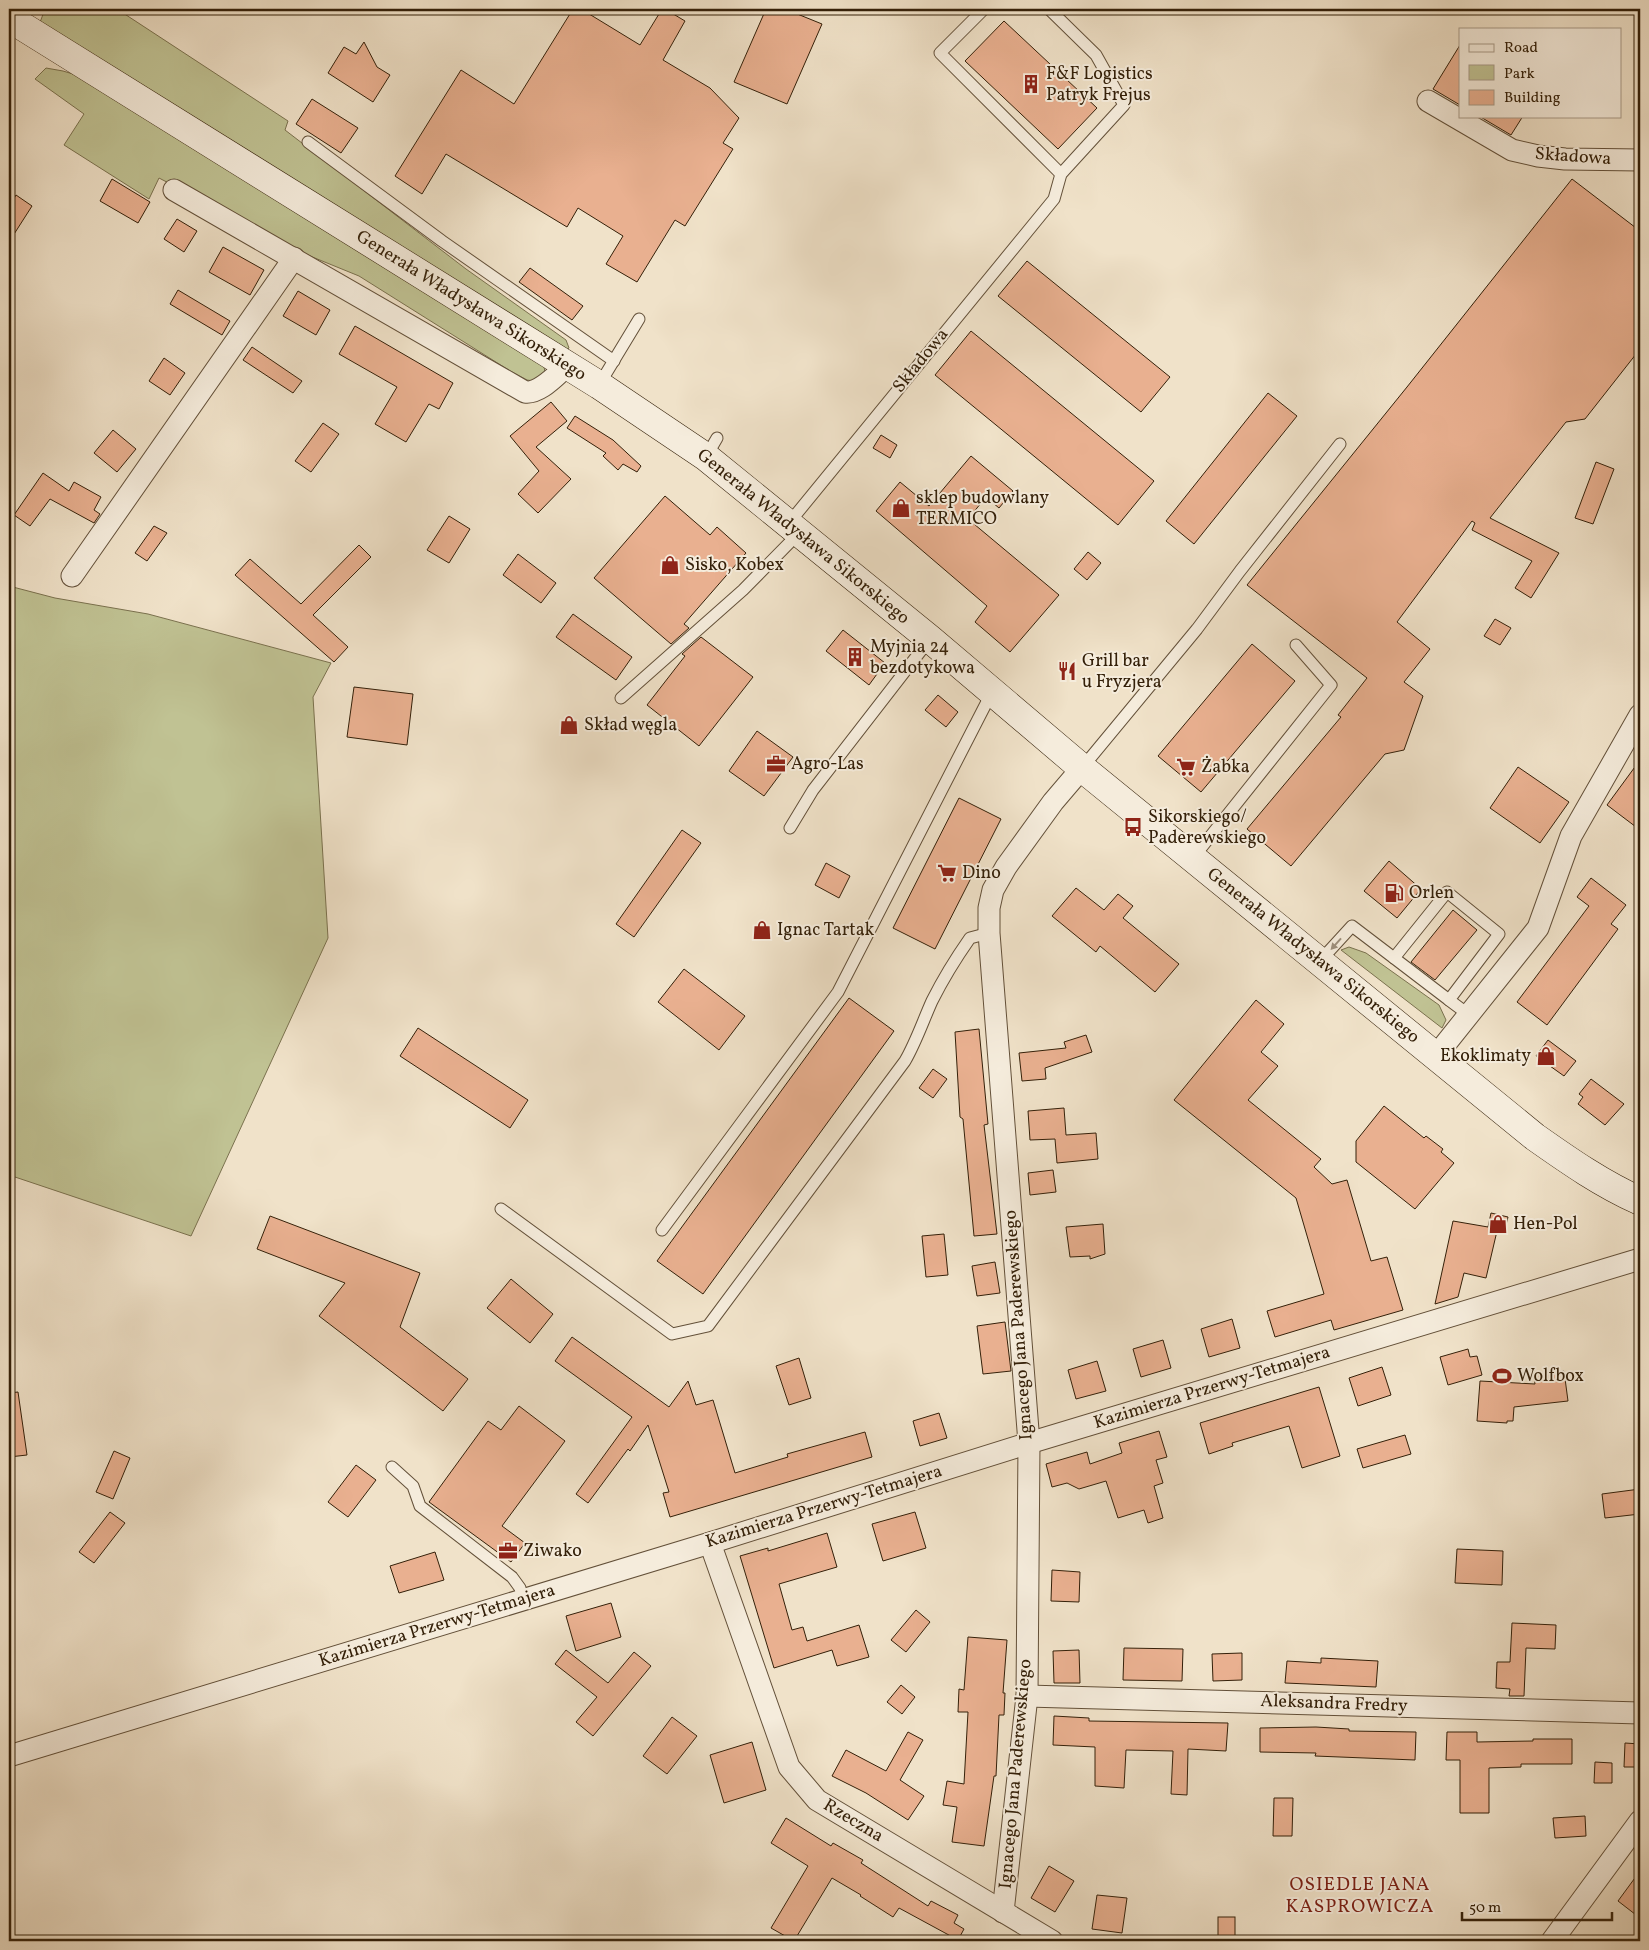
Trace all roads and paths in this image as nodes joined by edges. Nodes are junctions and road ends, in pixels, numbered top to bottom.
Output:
1 (984, 9) edge
2 (1049, 9) edge
3 (9, 18) edge
4 (1428, 101) dead end
5 (308, 142) dead end
6 (1640, 160) edge
7 (1061, 174) junction
8 (174, 190) dead end
9 (294, 258) junction
10 (639, 319) dead end
11 (614, 360) junction
12 (567, 366) junction
13 (598, 385) junction
14 (1340, 444) dead end
15 (794, 528) junction
16 (72, 576) dead end
17 (930, 640) junction
18 (1296, 645) dead end
19 (992, 692) junction
20 (621, 698) dead end
21 (1640, 715) edge
22 (1082, 768) junction
23 (790, 828) dead end
24 (1193, 858) junction
25 (989, 933) junction
26 (1394, 958) junction
27 (1320, 962) junction
28 (1449, 1000) junction
29 (1469, 1015) junction
30 (1435, 1057) junction
31 (1640, 1201) edge
32 (501, 1209) dead end
33 (662, 1230) dead end
34 (1640, 1259) edge
35 (1029, 1443) junction
36 (392, 1468) dead end
37 (710, 1543) junction
38 (523, 1600) junction
39 (1027, 1696) junction
40 (1640, 1713) edge
41 (10, 1752) edge
42 (1640, 1821) edge
43 (1003, 1912) junction
44 (1052, 1941) edge
45 (1552, 1941) edge

1 - 7 lane
2 - 7 lane
3 - 12 main road, Generała Władysława Sikorskiego
4 - 6 street, Składowa
5 - 11 lane
7 - 15 lane, Składowa
8 - 9 street
9 - 12 street
9 - 16 street
10 - 11 lane
11 - 13 lane
12 - 13 main road, Generała Władysława Sikorskiego
13 - 15 main road, Generała Władysława Sikorskiego
14 - 22 lane
15 - 17 main road, Generała Władysława Sikorskiego
15 - 20 lane, Składowa
17 - 19 main road, Generała Władysława Sikorskiego
17 - 23 lane
18 - 24 lane
19 - 22 main road, Generała Władysława Sikorskiego
19 - 33 lane
21 - 29 street
22 - 24 main road, Generała Władysława Sikorskiego
22 - 25 street, Ignacego Jana Paderewskiego
24 - 27 main road, Generała Władysława Sikorskiego
25 - 32 lane
25 - 35 street, Ignacego Jana Paderewskiego
26 -> 27 lane
26 - 28 lane
26 - 28 lane
27 - 30 main road, Generała Władysława Sikorskiego
28 - 29 lane
29 - 30 street
30 - 31 main road, Generała Władysława Sikorskiego
34 - 35 street, Kazimierza Przerwy-Tetmajera
35 - 37 street, Kazimierza Przerwy-Tetmajera
35 - 39 street, Ignacego Jana Paderewskiego
36 - 38 lane
37 - 38 street, Kazimierza Przerwy-Tetmajera
37 - 43 street, Rzeczna
38 - 41 street, Kazimierza Przerwy-Tetmajera
39 - 40 street, Aleksandra Fredry
39 - 43 street, Ignacego Jana Paderewskiego
42 - 45 street
43 - 44 street, Rzeczna

